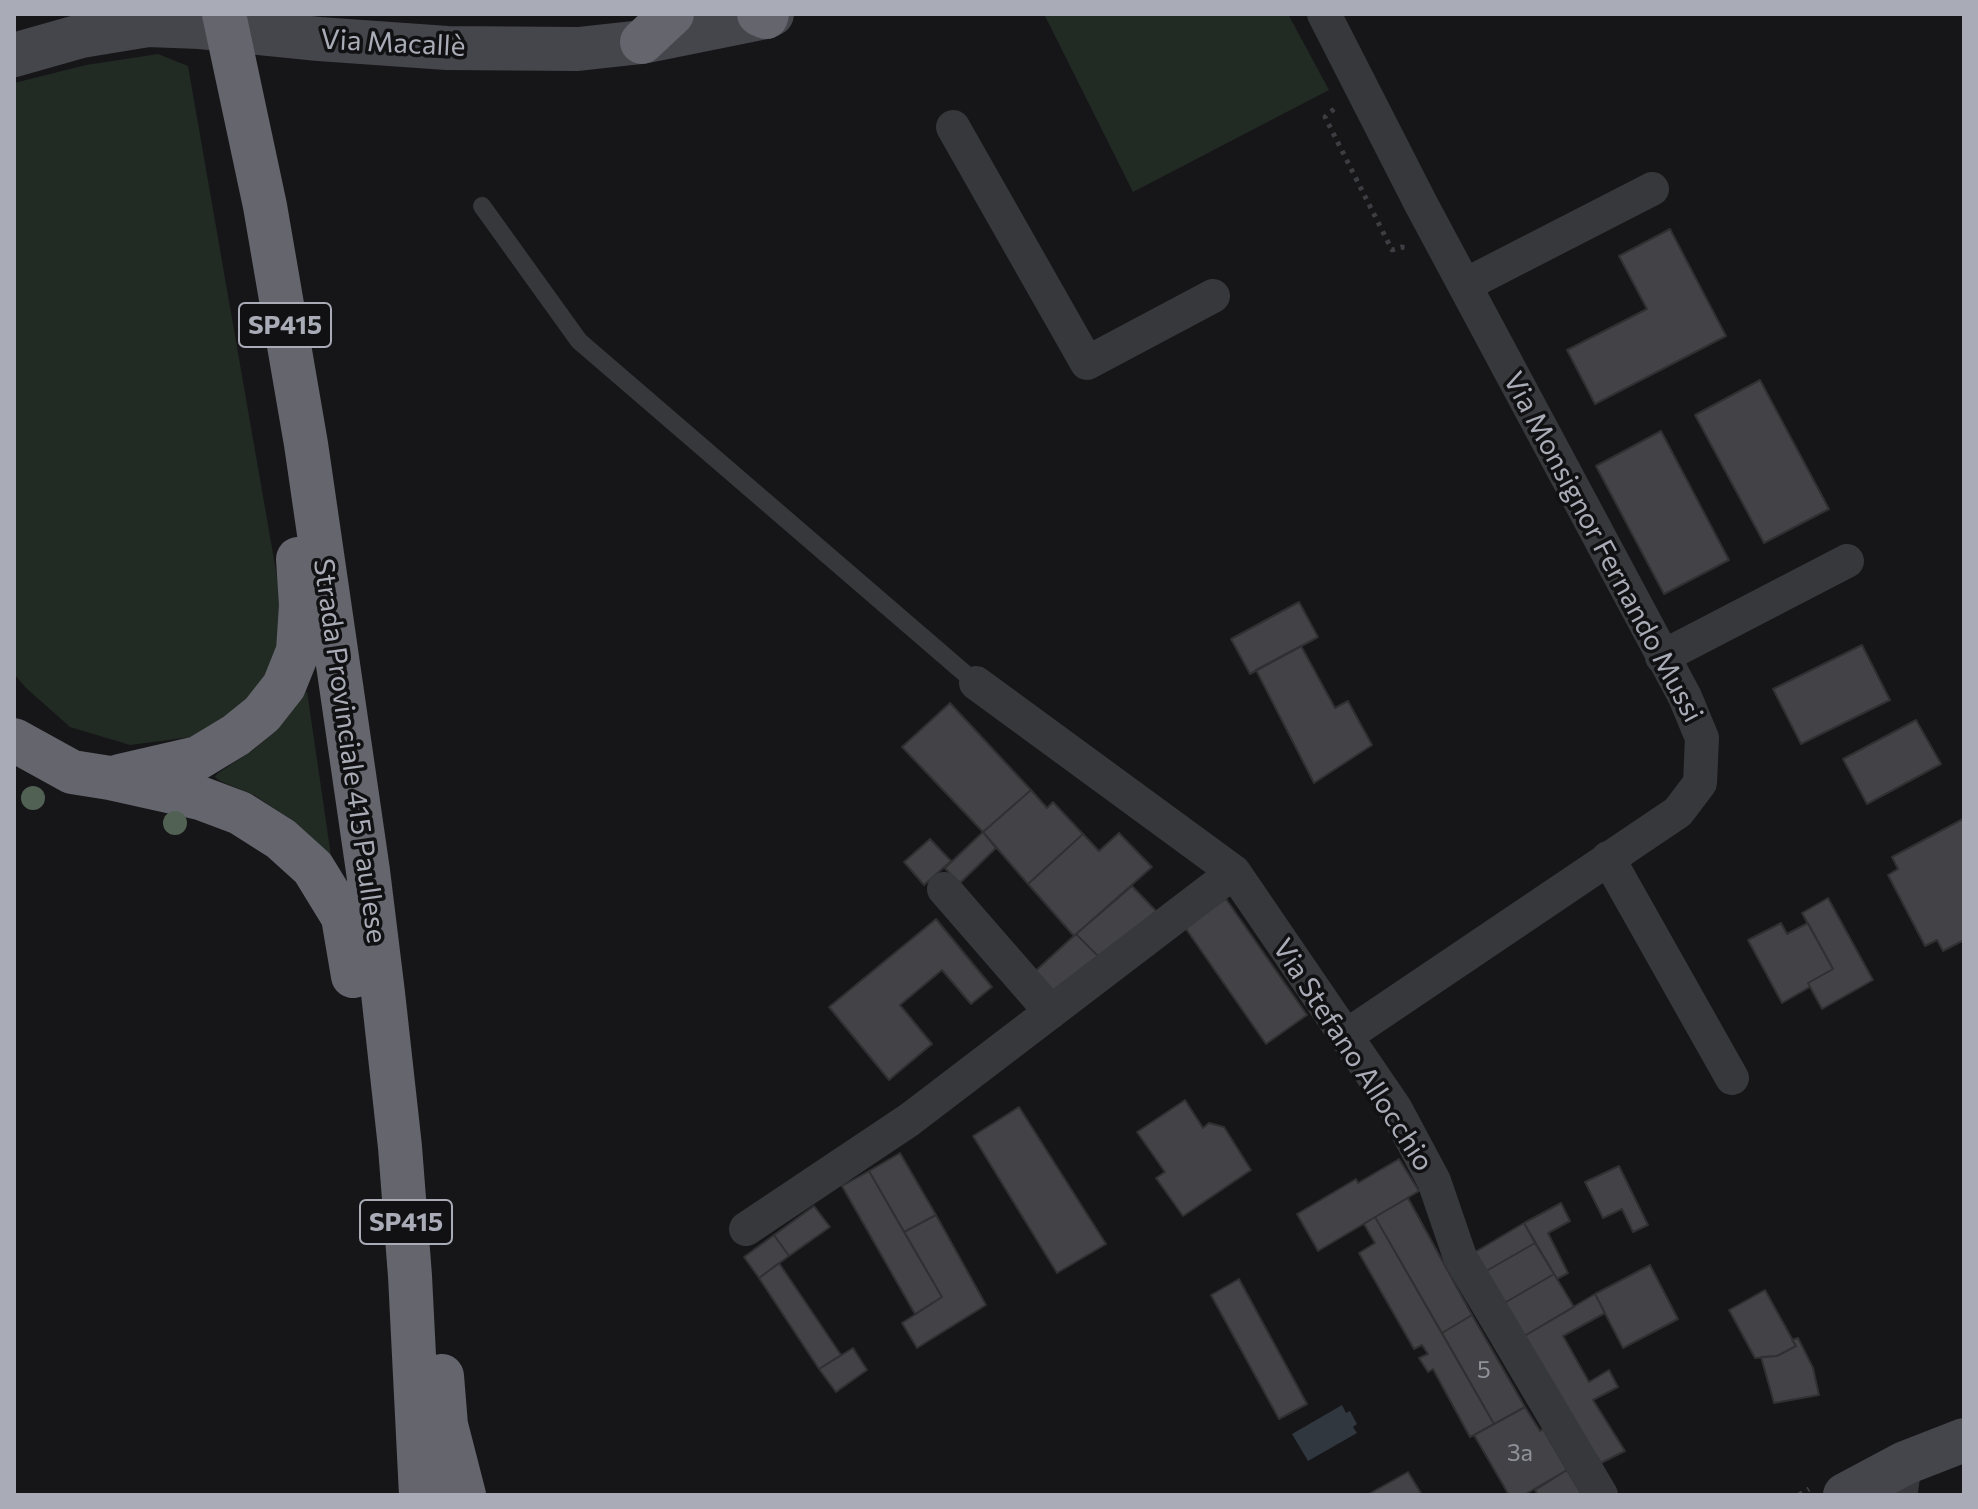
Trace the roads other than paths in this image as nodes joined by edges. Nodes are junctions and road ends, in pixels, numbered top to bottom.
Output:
1 (224, 14) edge
2 (247, 14) edge
3 (1324, 14) edge
4 (766, 15) edge
5 (657, 28) edge
6 (14, 55) edge
7 (953, 127) dead end
8 (1652, 189) dead end
9 (265, 206) junction
10 (482, 206) dead end
11 (1465, 285) junction
12 (1213, 296) dead end
13 (306, 444) junction
14 (1847, 561) dead end
15 (1662, 657) junction
16 (976, 683) joint
17 (14, 740) edge
18 (110, 778) junction
19 (1608, 858) junction
20 (1234, 872) junction
21 (944, 889) dead end
22 (379, 954) junction
23 (1051, 1012) junction
24 (1346, 1036) junction
25 (1732, 1078) dead end
26 (746, 1229) dead end
27 (1964, 1440) edge
28 (1900, 1479) edge
29 (421, 1492) edge
30 (464, 1495) edge
31 (1601, 1495) edge
32 (1845, 1495) edge

1 - 9 highway, Strada Provinciale 415 Paullese / SP415
2 - 9 highway
3 - 11 street, Via Monsignor Fernando Mussi
4 - 5 street, Via Macallè
5 - 6 street, Via Macallè
7 - 12 street
8 - 11 street
9 - 13 highway, Strada Provinciale 415 Paullese / SP415
10 - 16 lane
11 - 15 street, Via Monsignor Fernando Mussi
13 - 18 highway
13 - 22 highway, Strada Provinciale 415 Paullese / SP415
14 - 15 street
15 - 19 street, Via Monsignor Fernando Mussi
16 - 20 street, Via Stefano Allocchio
17 - 18 highway
18 - 29 highway
19 - 24 street, Via Monsignor Fernando Mussi
19 - 25 street
20 - 23 street
20 - 24 street, Via Stefano Allocchio
21 - 23 street
22 - 29 highway, Strada Provinciale 415 Paullese / SP415
22 - 30 highway
23 - 26 street
24 - 31 street, Via Stefano Allocchio
27 - 28 street
28 - 32 street

